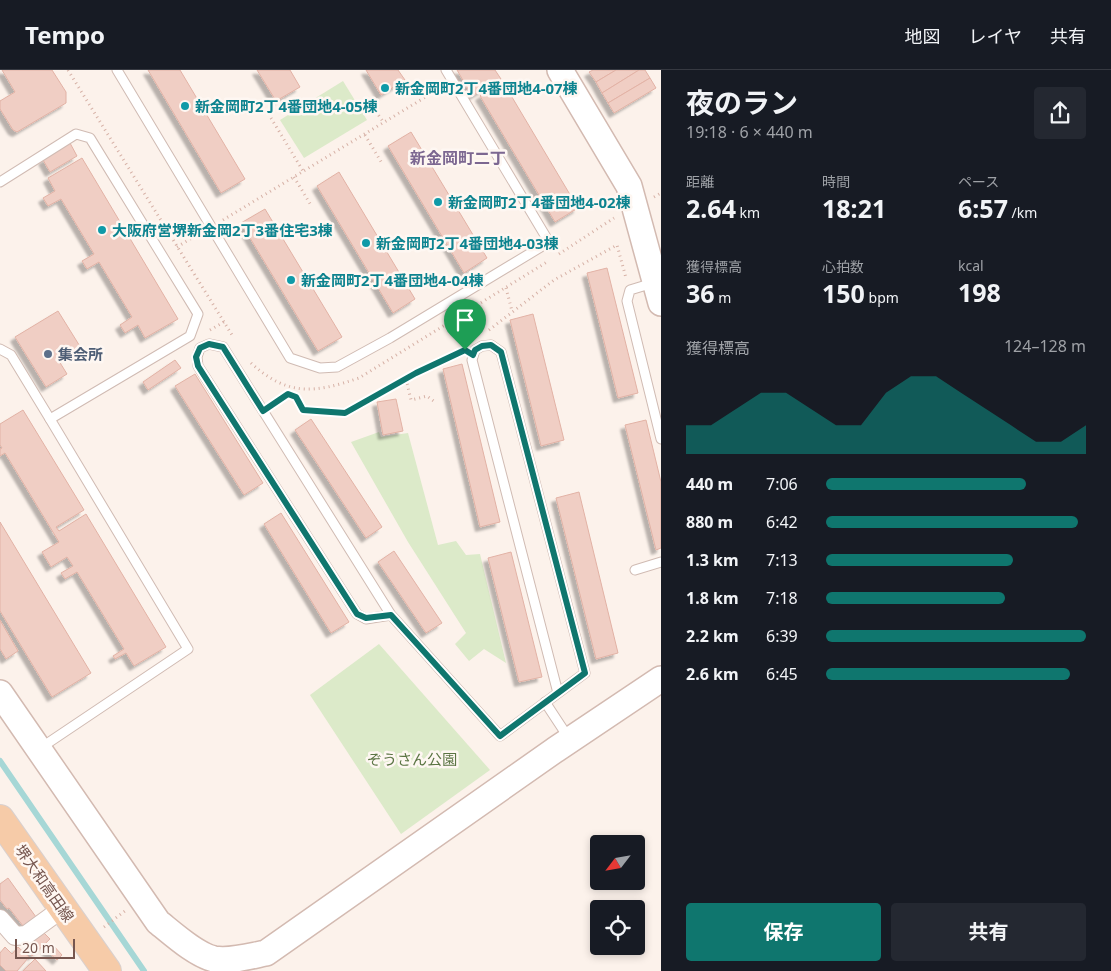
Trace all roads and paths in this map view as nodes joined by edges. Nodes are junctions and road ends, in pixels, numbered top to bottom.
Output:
1 (68, 70) edge
2 (117, 70) edge
3 (446, 70) edge
4 (560, 70) edge
5 (453, 81) junction
6 (373, 107) dead end
7 (271, 118) dead end
8 (384, 123) junction
9 (365, 135) junction
10 (383, 165) dead end
11 (303, 171) junction
12 (294, 177) junction
13 (0, 182) edge
14 (312, 207) dead end
15 (616, 217) dead end
16 (211, 227) junction
17 (177, 247) junction
18 (506, 288) junction
19 (630, 290) junction
20 (658, 292) edge
21 (512, 312) junction
22 (486, 332) dead end
23 (233, 337) dead end
24 (0, 349) edge
25 (473, 355) junction
26 (246, 358) dead end
27 (406, 379) junction
28 (294, 388) junction
29 (292, 396) junction
30 (435, 402) dead end
31 (263, 411) junction
32 (50, 419) junction
33 (661, 439) edge
34 (661, 562) edge
35 (635, 570) dead end
36 (391, 615) junction
37 (661, 679) edge
38 (0, 693) edge
39 (558, 693) junction
40 (545, 702) junction
41 (570, 740) junction
42 (39, 749) junction
43 (0, 819) edge
44 (63, 908) junction
45 (124, 912) dead end
46 (0, 919) edge
47 (98, 931) dead end
48 (213, 965) edge
49 (97, 967) edge

1 - 17 path
2 - 16 lane
3 - 5 lane
4 - 20 street
5 - 8 path
5 - 16 lane
6 - 8 path
7 - 11 path
8 - 9 path
9 - 10 path
9 - 11 path
11 - 12 path
12 - 14 path
12 - 16 path
13 - 32 lane
15 - 18 path
16 - 17 path
17 - 23 path
18 - 21 path
18 - 28 path
19 - 20 lane
19 - 21 path
19 - 33 lane
21 - 22 path
24 - 32 lane
25 - 27 path
25 - 39 lane
25 - 39 lane
26 - 28 path
27 - 29 path
27 - 30 path
28 - 29 path
29 - 31 path
31 - 36 lane
31 - 36 lane
32 - 42 lane
34 - 35 lane
36 - 40 lane
37 - 41 street
38 - 42 street
39 - 40 lane
40 - 41 lane
41 - 48 street
42 - 48 street
43 - 44 main road, 堺大和高田線
44 - 46 street
44 - 49 main road, 堺大和高田線
45 - 47 path

